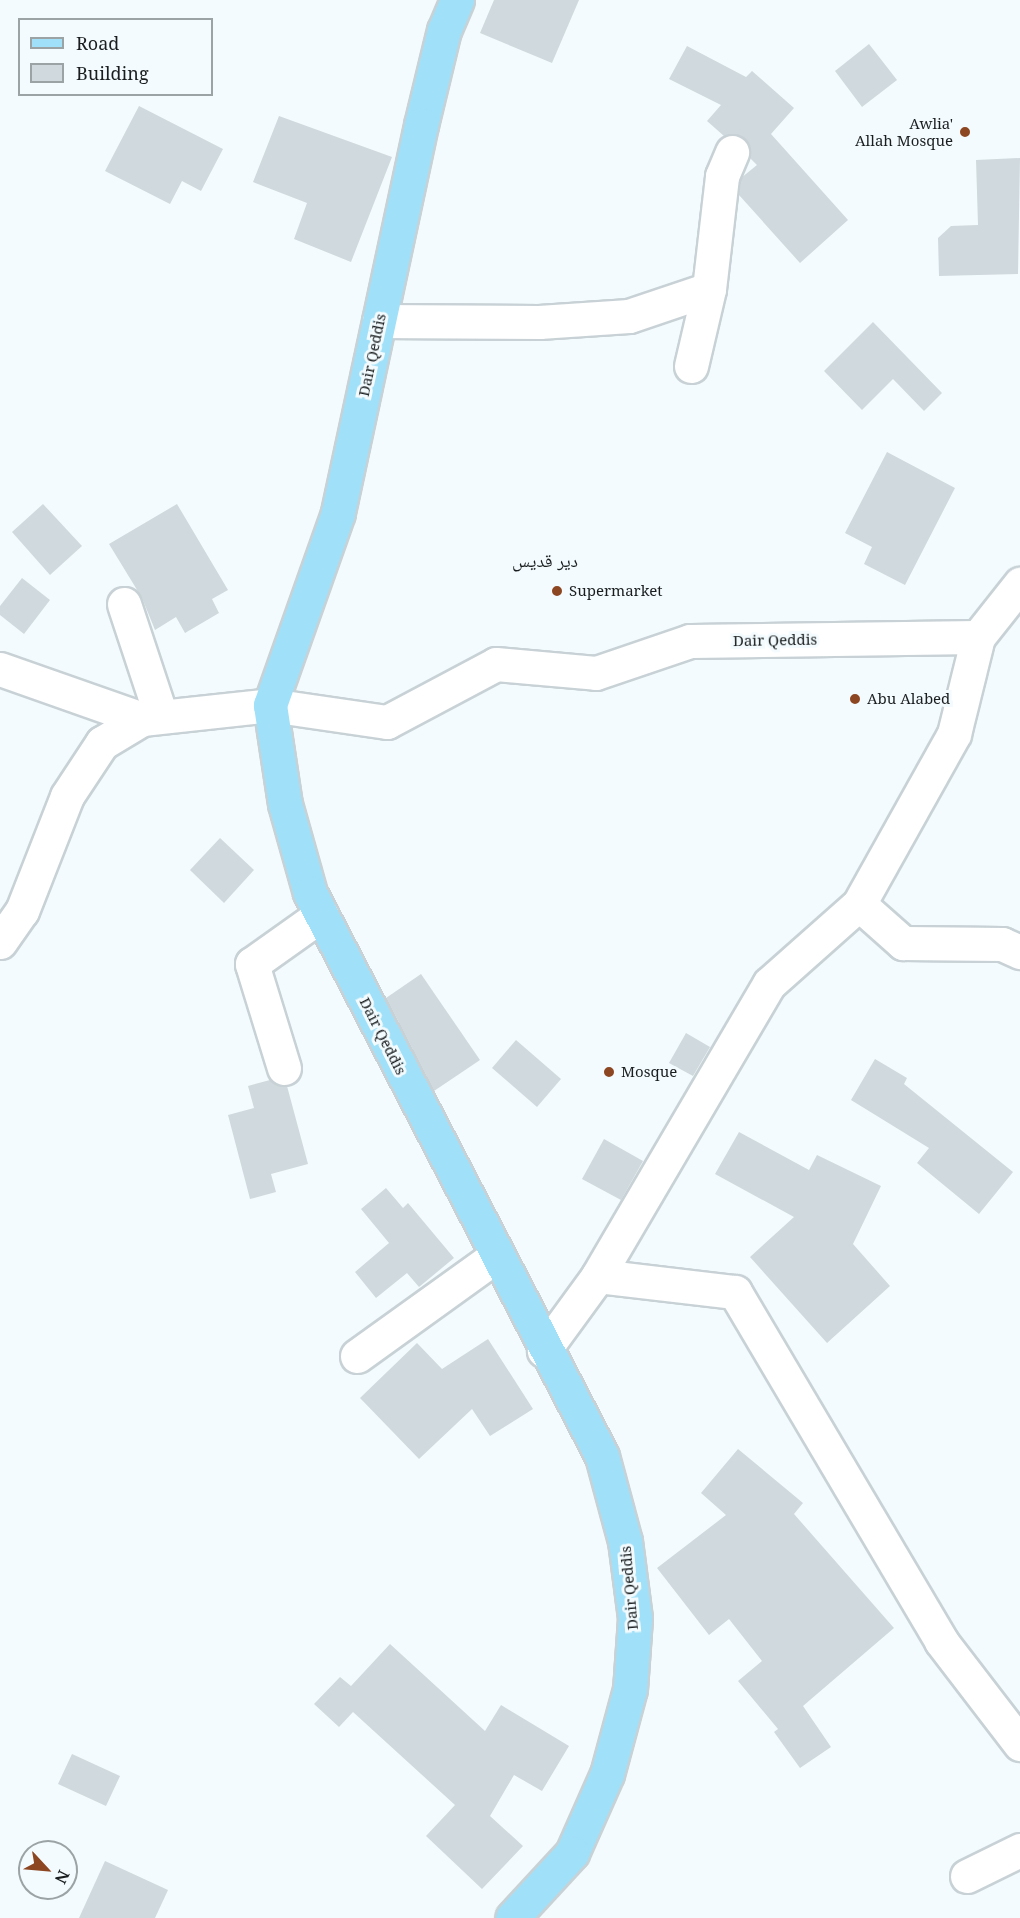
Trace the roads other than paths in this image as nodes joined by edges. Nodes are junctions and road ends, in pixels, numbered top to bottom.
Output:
1 (457, 0) edge
2 (732, 152) dead end
3 (709, 289) junction
4 (379, 321) junction
5 (691, 366) dead end
6 (1020, 584) edge
7 (124, 604) dead end
8 (1020, 616) edge
9 (978, 637) junction
10 (0, 669) edge
11 (270, 705) junction
12 (152, 718) junction
13 (859, 904) junction
14 (321, 915) junction
15 (0, 942) edge
16 (1020, 952) edge
17 (284, 1068) dead end
18 (496, 1256) junction
19 (598, 1275) junction
20 (544, 1350) junction
21 (357, 1356) dead end
22 (1020, 1743) edge
23 (1020, 1850) edge
24 (967, 1876) dead end
25 (512, 1918) edge

1 - 4 main road, Dair Qeddis
2 - 3 street
3 - 4 street
3 - 5 street
4 - 11 main road, Dair Qeddis
6 - 9 street
7 - 12 street
8 - 9 street
9 - 11 street, Dair Qeddis
9 - 13 street
10 - 12 street
11 - 12 street
11 - 14 main road, Dair Qeddis
12 - 15 street
13 - 16 street
13 - 19 street
14 - 17 street
14 - 18 main road, Dair Qeddis
18 - 20 main road, Dair Qeddis
18 - 21 street
19 - 20 street
19 - 22 street
20 - 25 main road, Dair Qeddis
23 - 24 street

